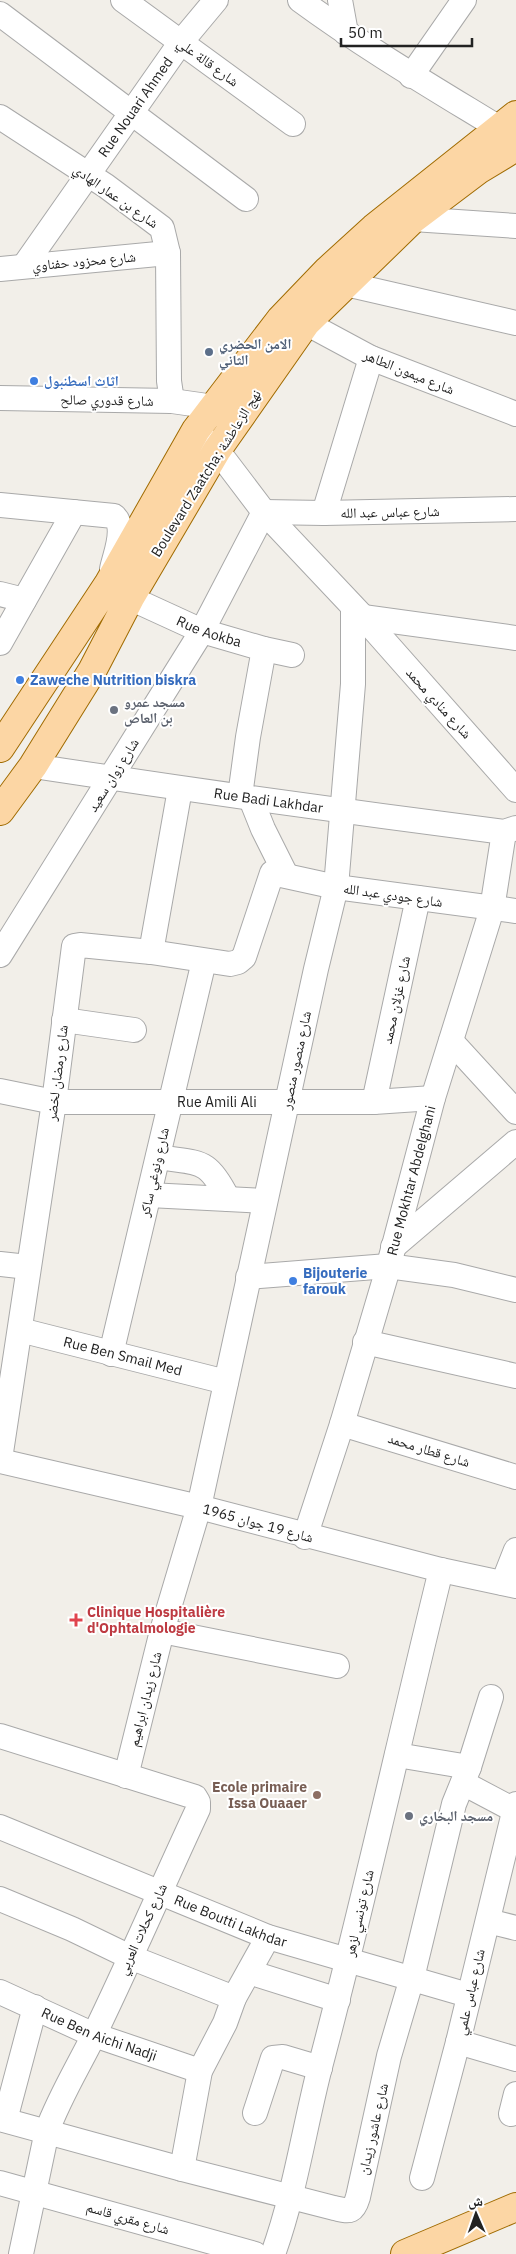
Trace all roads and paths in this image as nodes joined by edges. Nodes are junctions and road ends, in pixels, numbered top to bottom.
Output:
1 (123, 0) edge
2 (216, 0) edge
3 (300, 0) edge
4 (340, 0) edge
5 (464, 0) edge
6 (0, 14) edge
7 (346, 33) junction
8 (182, 42) junction
9 (411, 76) junction
10 (132, 112) junction
11 (0, 117) edge
12 (293, 124) dead end
13 (510, 130) edge
14 (89, 176) junction
15 (246, 199) dead end
16 (413, 219) junction
17 (516, 226) edge
18 (168, 252) junction
19 (24, 266) junction
20 (0, 269) edge
21 (346, 284) junction
22 (306, 323) junction
23 (516, 323) edge
24 (371, 358) junction
25 (0, 398) edge
26 (172, 401) junction
27 (225, 414) junction
28 (516, 414) edge
29 (196, 430) junction
30 (217, 450) junction
31 (0, 505) edge
32 (516, 509) edge
33 (74, 512) junction
34 (264, 512) junction
35 (324, 513) junction
36 (119, 590) junction
37 (0, 594) edge
38 (24, 600) junction
39 (358, 612) junction
40 (202, 631) junction
41 (516, 638) edge
42 (0, 643) edge
43 (264, 649) junction
44 (292, 655) dead end
45 (0, 748) edge
46 (33, 766) junction
47 (111, 779) junction
48 (180, 789) junction
49 (516, 790) edge
50 (246, 797) junction
51 (0, 811) edge
52 (344, 812) junction
53 (510, 830) edge
54 (279, 874) junction
55 (336, 887) junction
56 (418, 898) junction
57 (492, 909) junction
58 (516, 911) edge
59 (151, 952) junction
60 (0, 955) edge
61 (204, 961) junction
62 (64, 1020) junction
63 (134, 1030) dead end
64 (451, 1041) junction
65 (0, 1091) edge
66 (433, 1098) junction
67 (54, 1102) junction
68 (287, 1102) junction
69 (374, 1102) junction
70 (170, 1103) junction
71 (516, 1112) edge
72 (516, 1142) edge
73 (158, 1157) junction
74 (149, 1195) junction
75 (228, 1199) junction
76 (265, 1201) junction
77 (391, 1256) junction
78 (0, 1264) edge
79 (28, 1267) junction
80 (248, 1277) junction
81 (516, 1290) edge
82 (20, 1330) junction
83 (365, 1342) junction
84 (111, 1354) junction
85 (516, 1376) edge
86 (226, 1382) junction
87 (342, 1424) junction
88 (0, 1460) edge
89 (516, 1477) edge
90 (199, 1507) junction
91 (305, 1536) junction
92 (516, 1550) edge
93 (442, 1570) junction
94 (510, 1584) edge
95 (162, 1631) junction
96 (337, 1666) dead end
97 (491, 1697) dead end
98 (0, 1736) edge
99 (397, 1755) junction
100 (466, 1775) junction
101 (126, 1776) junction
102 (515, 1807) edge
103 (0, 1827) edge
104 (160, 1893) junction
105 (0, 1899) edge
106 (488, 1921) junction
107 (516, 1928) edge
108 (268, 1937) junction
109 (130, 1957) junction
110 (348, 1959) junction
111 (249, 1972) junction
112 (412, 1978) junction
113 (0, 1992) edge
114 (468, 1995) junction
115 (234, 1998) junction
116 (338, 2000) junction
117 (35, 2007) junction
118 (94, 2035) junction
119 (458, 2042) junction
120 (516, 2059) edge
121 (320, 2068) junction
122 (200, 2071) junction
123 (255, 2113) dead end
124 (2, 2120) edge
125 (47, 2132) junction
126 (182, 2169) junction
127 (422, 2178) dead end
128 (0, 2183) edge
129 (35, 2192) junction
130 (292, 2195) junction
131 (516, 2207) edge
132 (21, 2254) edge
133 (255, 2254) edge
134 (273, 2254) edge
135 (405, 2254) edge

1 - 8 street, شارع قالة علي
2 - 8 street, Rue Nouari Ahmed
3 - 7 street
4 - 7 street
5 - 9 street
6 - 10 street
7 - 9 street
8 - 10 street, Rue Nouari Ahmed
8 - 12 street, شارع قالة علي
9 - 13 street
10 - 14 street, Rue Nouari Ahmed
10 - 15 street
11 - 14 street, شارع بن عمار الهادي
13 - 16 main road, Boulevard Zaatcha; نهج الزعاطشة
13 - 27 main road, Boulevard Zaatcha; نهج الزعاطشة
14 - 18 street, شارع بن عمار الهادي
14 - 19 street, Rue Nouari Ahmed
16 - 17 street
16 - 21 main road, Boulevard Zaatcha; نهج الزعاطشة
18 - 19 street, شارع محزود حفناوي
18 - 26 street, شارع بن عمار الهادي
19 - 20 street, شارع محزود حفناوي
21 - 22 main road, Boulevard Zaatcha; نهج الزعاطشة
21 - 23 street
22 - 24 street, شارع ميمون الطاهر
22 - 27 main road, Boulevard Zaatcha; نهج الزعاطشة
24 - 28 street, شارع ميمون الطاهر
24 - 35 street
25 - 26 street, شارع قدوري صالح
26 - 27 street, شارع قدوري صالح
27 - 29 main road, Boulevard Zaatcha; نهج الزعاطشة
27 - 30 main road, Boulevard Zaatcha; نهج الزعاطشة
29 - 30 street, شارع منادي محمد
29 - 36 main road, Boulevard Zaatcha; نهج الزعاطشة
30 - 34 street, شارع منادي محمد
30 - 36 main road, Boulevard Zaatcha; نهج الزعاطشة
31 - 33 street
32 - 35 street, شارع عباس عبد الله
33 - 36 street
33 - 38 street
34 - 35 street, شارع عباس عبد الله
34 - 39 street, شارع منادي محمد
34 - 40 street, شارع زوان سعيد
36 - 40 street, Rue Aokba
36 - 45 main road, Boulevard Zaatcha; نهج الزعاطشة
36 - 46 main road, Boulevard Zaatcha; نهج الزعاطشة
37 - 38 street
38 - 42 street
39 - 41 street
39 - 49 street, شارع منادي محمد
39 - 52 street, شارع منصور منصور
40 - 43 street, Rue Aokba
40 - 47 street, شارع زوان سعيد
43 - 44 street, Rue Aokba
43 - 50 street
46 - 47 street, Rue Badi Lakhdar
46 - 51 main road, Boulevard Zaatcha; نهج الزعاطشة
47 - 48 street, Rue Badi Lakhdar
47 - 60 street, شارع زوان سعيد
48 - 50 street, Rue Badi Lakhdar
48 - 59 street
50 - 52 street, Rue Badi Lakhdar
50 - 54 street
52 - 53 street, Rue Badi Lakhdar
52 - 55 street, شارع منصور منصور
53 - 57 street, Rue Mokhtar Abdelghani
54 - 55 street, شارع جودي عبد الله
54 - 61 street, شارع رمضان لخضر
55 - 56 street, شارع جودي عبد الله
55 - 68 street, شارع منصور منصور
56 - 57 street, شارع جودي عبد الله
56 - 69 street, شارع غزلان محمد
57 - 58 street, شارع جودي عبد الله
57 - 64 street, Rue Mokhtar Abdelghani
59 - 61 street, شارع رمضان لخضر
59 - 62 street, شارع رمضان لخضر
61 - 70 street, شارع ونوغي ساكر
62 - 63 street
62 - 67 street, شارع رمضان لخضر
64 - 66 street, Rue Mokhtar Abdelghani
64 - 71 street
65 - 67 street, Rue Amili Ali
66 - 69 street, Rue Amili Ali
66 - 77 street, Rue Mokhtar Abdelghani
67 - 70 street, Rue Amili Ali
67 - 79 street, شارع رمضان لخضر
68 - 69 street, Rue Amili Ali
68 - 70 street, Rue Amili Ali
68 - 76 street, شارع منصور منصور
70 - 73 street, شارع ونوغي ساكر
72 - 77 street
73 - 74 street, شارع ونوغي ساكر
73 - 75 street
74 - 75 street
74 - 84 street, شارع ونوغي ساكر
75 - 76 street
76 - 80 street, شارع منصور منصور
77 - 80 street
77 - 81 street
77 - 83 street, Rue Mokhtar Abdelghani
78 - 79 street
79 - 82 street, شارع رمضان لخضر
80 - 86 street, شارع منصور منصور
82 - 84 street, Rue Ben Smail Med
82 - 88 street, شارع رمضان لخضر
83 - 85 street
83 - 87 street, Rue Mokhtar Abdelghani
84 - 86 street, Rue Ben Smail Med
86 - 90 street, شارع منصور منصور
87 - 89 street, شارع قطار محمد
87 - 91 street, Rue Mokhtar Abdelghani
88 - 90 street, شارع 19 جوان 1965
90 - 91 street, شارع 19 جوان 1965
90 - 95 street, شارع زيدان ابراهيم
91 - 93 street, شارع 19 جوان 1965
92 - 94 street
93 - 94 street, شارع 19 جوان 1965
93 - 99 street, شارع تونسي لزهر
95 - 96 street
95 - 101 street, شارع زيدان ابراهيم
97 - 100 street, شارع عاشور زيدان
98 - 101 street, شارع كحلات العربي
99 - 100 street
99 - 110 street, شارع تونسي لزهر
100 - 102 street
100 - 112 street, شارع عاشور زيدان
101 - 104 street, شارع كحلات العربي
102 - 106 street, شارع عباس علمي
103 - 104 street, Rue Boutti Lakhdar
104 - 108 street, Rue Boutti Lakhdar
104 - 109 street, شارع كحلات العربي
105 - 109 street
106 - 107 street
106 - 114 street, شارع عباس علمي
108 - 110 street, Rue Boutti Lakhdar
108 - 111 street
109 - 115 street
109 - 118 street, شارع كحلات العربي
110 - 112 street, Rue Boutti Lakhdar
110 - 116 street, شارع تونسي لزهر
111 - 115 street
111 - 116 street
112 - 114 street, Rue Boutti Lakhdar
112 - 130 street, شارع عاشور زيدان
113 - 117 street, Rue Ben Aichi Nadji
114 - 119 street, شارع عباس علمي
115 - 122 street
116 - 121 street, شارع تونسي لزهر
117 - 118 street, Rue Ben Aichi Nadji
117 - 124 street
118 - 122 street, Rue Ben Aichi Nadji
118 - 125 street, شارع كحلات العربي
119 - 120 street
119 - 127 street, شارع عباس علمي
121 - 123 street
121 - 130 street, شارع تونسي لزهر
122 - 126 street
124 - 125 street, شارع عاشور زيدان
125 - 126 street, شارع عاشور زيدان
125 - 129 street, شارع كحلات العربي
126 - 130 street, شارع عاشور زيدان
128 - 129 street, شارع مقري قاسم
129 - 132 street, شارع كحلات العربي
129 - 133 street, شارع مقري قاسم
130 - 134 street, شارع تونسي لزهر
131 - 135 main road

